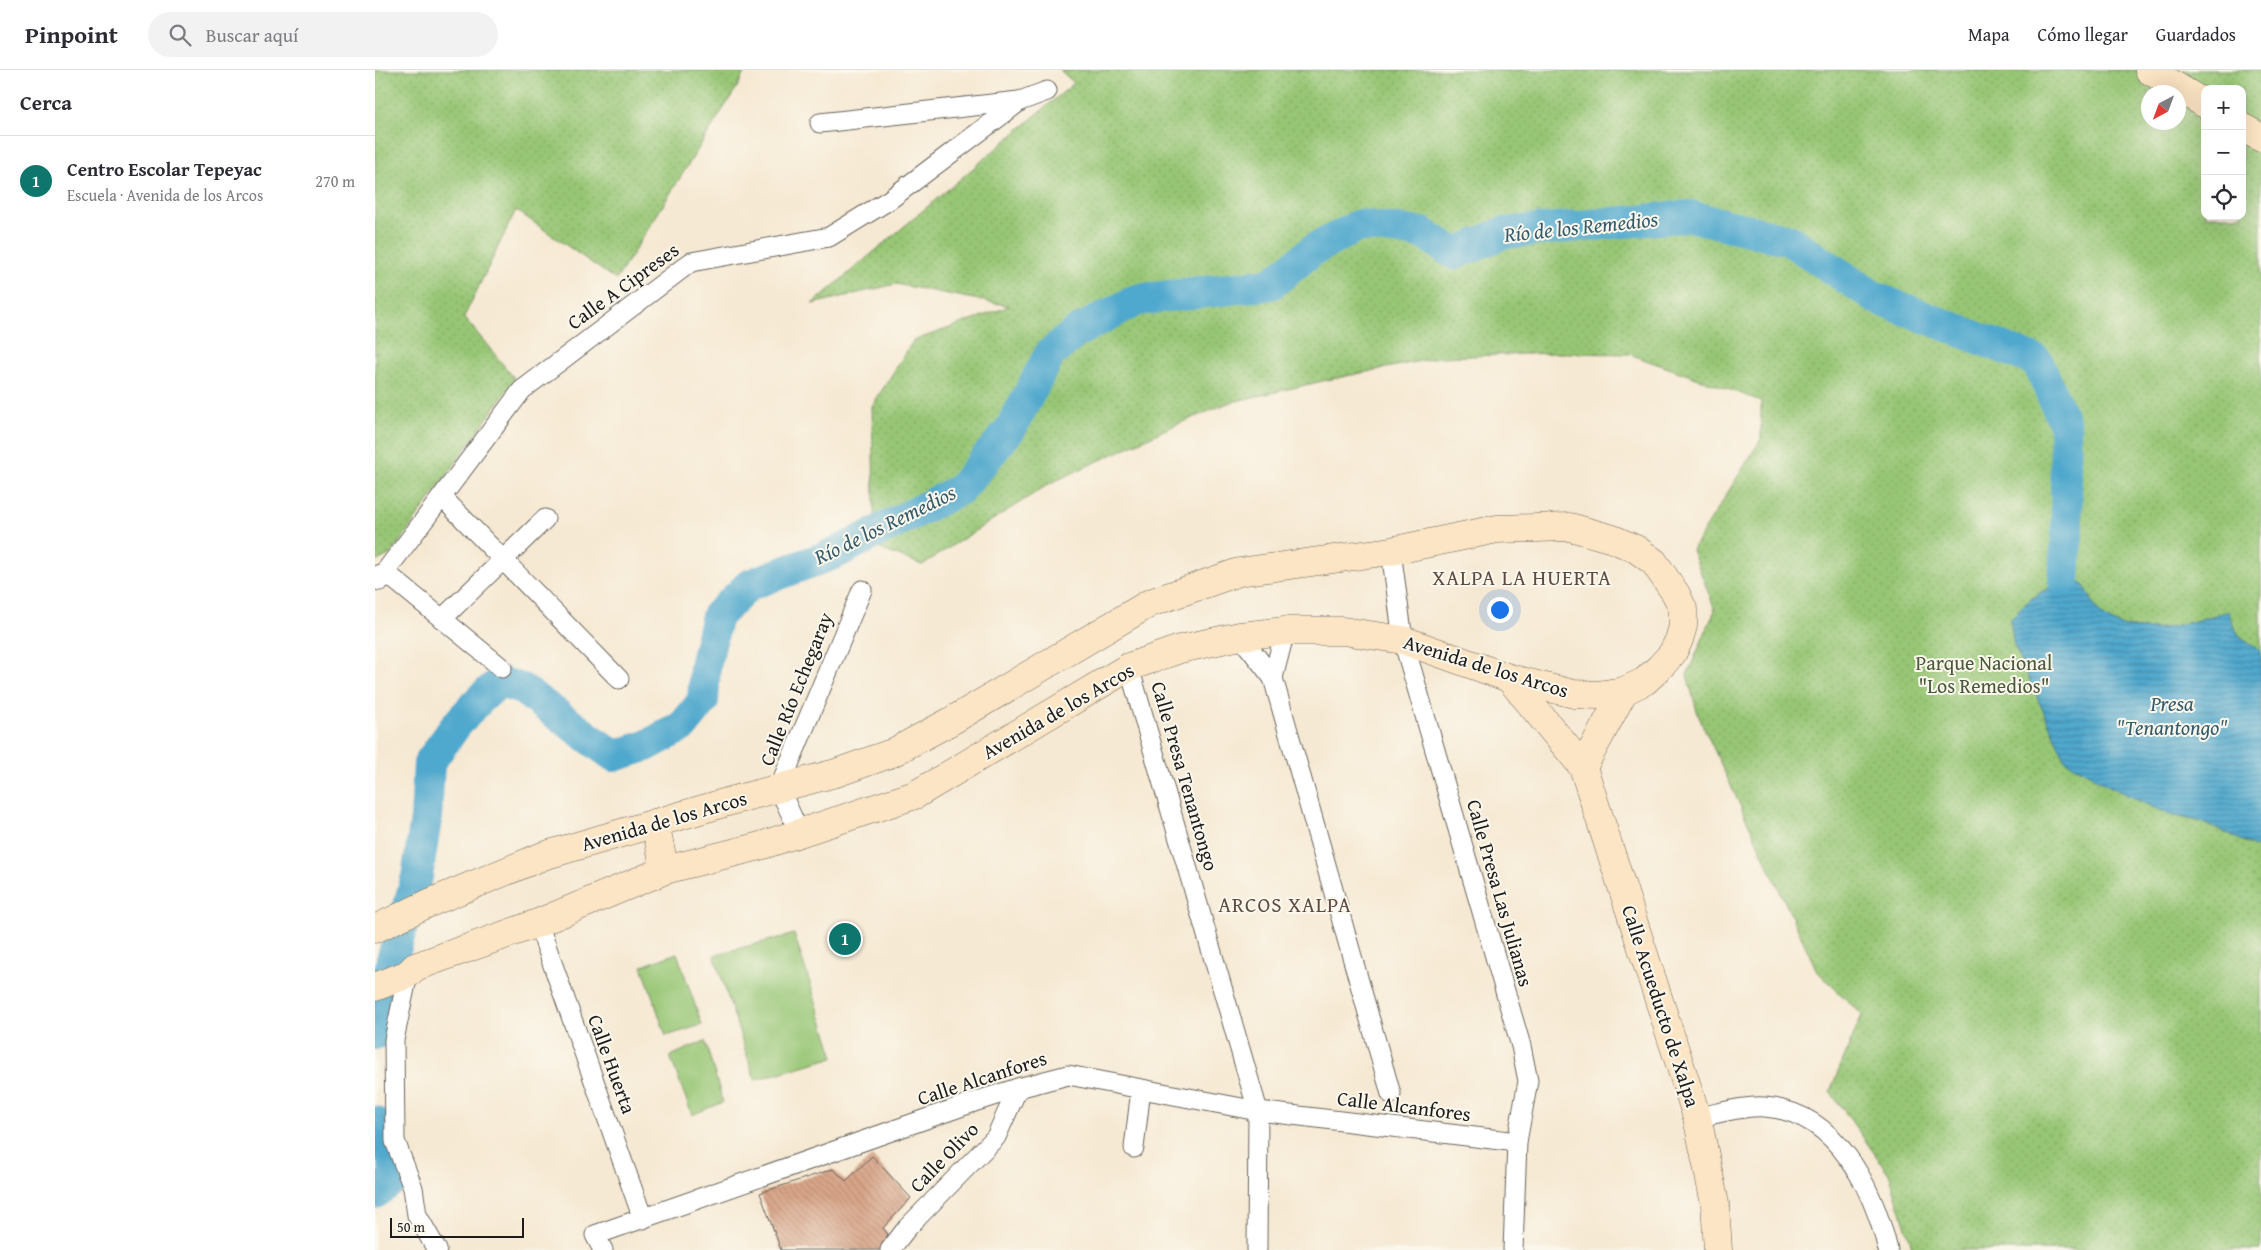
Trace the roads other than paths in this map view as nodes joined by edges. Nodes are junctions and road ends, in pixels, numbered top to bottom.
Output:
1 (2149, 70) edge
2 (1047, 92) dead end
3 (1020, 101) junction
4 (2201, 102) edge
5 (820, 123) dead end
6 (2246, 129) edge
7 (2261, 138) edge
8 (441, 497) junction
9 (545, 519) dead end
10 (1391, 551) junction
11 (501, 560) junction
12 (380, 574) edge
13 (375, 589) edge
14 (861, 590) dead end
15 (442, 619) junction
16 (1285, 631) junction
17 (1240, 636) junction
18 (1403, 640) junction
19 (1129, 667) junction
20 (503, 668) dead end
21 (1273, 678) junction
22 (1509, 678) junction
23 (619, 679) dead end
24 (1625, 691) junction
25 (1583, 767) junction
26 (779, 788) junction
27 (655, 823) junction
28 (799, 832) junction
29 (665, 870) junction
30 (538, 923) junction
31 (381, 926) edge
32 (393, 979) edge
33 (1018, 1088) junction
34 (1141, 1089) junction
35 (1391, 1094) dead end
36 (1258, 1110) junction
37 (1697, 1117) junction
38 (1517, 1142) junction
39 (1134, 1148) dead end
40 (643, 1219) junction
41 (599, 1242) edge
42 (437, 1250) edge
43 (890, 1250) edge
44 (1257, 1250) edge
45 (1513, 1250) edge
46 (1718, 1250) edge
47 (1888, 1250) edge

1 - 4 main road
2 - 3 street, Calle A Cipreses
3 - 5 street
3 - 8 street, Calle A Cipreses
6 - 7 main road
8 - 11 street
8 - 12 street, Calle A Cipreses
9 - 11 street
10 - 18 street, Calle Presa Las Julianas
10 - 24 main road, Avenida de los Arcos
10 - 26 main road, Avenida de los Arcos
11 - 15 street
11 - 23 street
12 - 13 street, Calle A Cipreses
12 - 15 street
14 - 26 street, Calle Río Echegaray
15 - 20 street
16 - 17 main road, Avenida de los Arcos
16 - 18 main road, Avenida de los Arcos
16 - 21 street
17 - 19 main road, Avenida de los Arcos
17 - 21 street
18 - 22 main road, Avenida de los Arcos
18 - 38 street, Calle Presa Las Julianas
19 - 28 main road, Avenida de los Arcos
19 - 36 street, Calle Presa Tenantongo
21 - 35 street
22 - 24 main road, Avenida de los Arcos
22 - 25 main road, Calle Acueducto de Xalpa
24 - 25 main road
25 - 37 main road, Calle Acueducto de Xalpa
26 - 27 main road, Avenida de los Arcos
26 - 28 street, Calle Río Echegaray
27 - 29 main road
27 - 31 main road, Avenida de los Arcos
28 - 29 main road, Avenida de los Arcos
29 - 30 main road, Avenida de los Arcos
30 - 32 main road, Avenida de los Arcos
30 - 40 street, Calle Huerta
32 - 42 street
33 - 34 street, Calle Alcanfores
33 - 40 street, Calle Alcanfores
33 - 43 street, Calle Olivo
34 - 36 street, Calle Alcanfores
34 - 39 street
36 - 38 street, Calle Alcanfores
36 - 44 street, Calle Presa Tenantongo
37 - 46 main road, Calle Acueducto de Xalpa
37 - 47 street
38 - 45 street, Calle Presa Las Julianas
40 - 41 street, Calle Alcanfores

